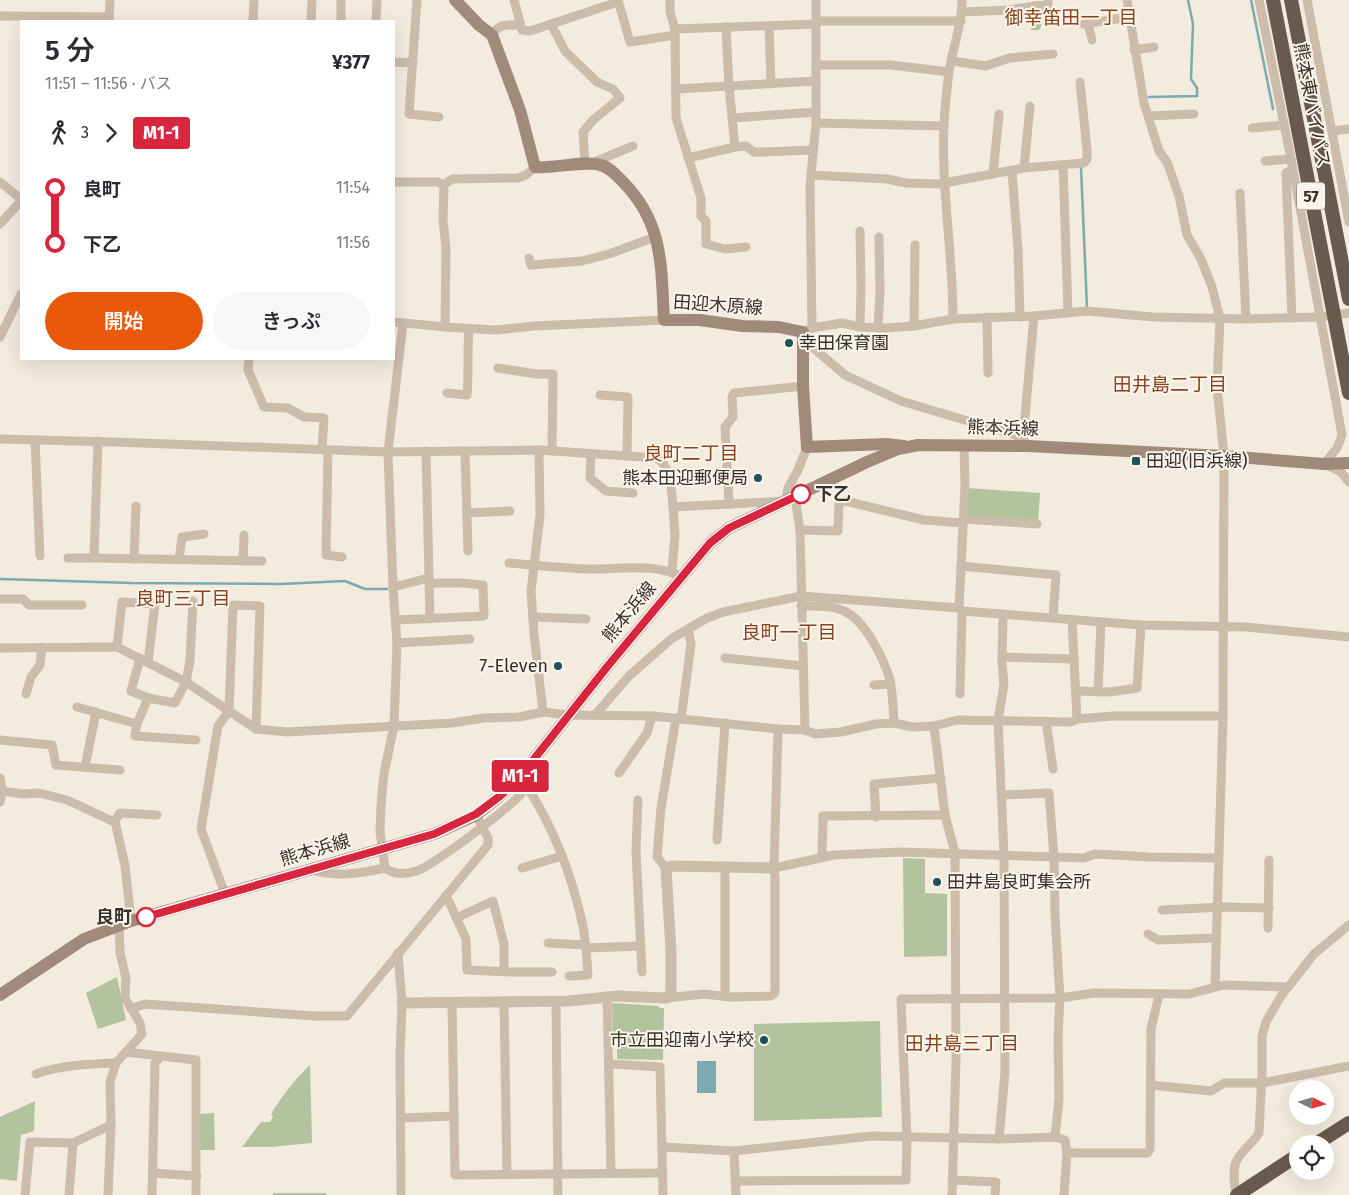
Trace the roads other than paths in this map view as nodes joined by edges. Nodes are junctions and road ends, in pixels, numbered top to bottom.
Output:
1 (110, 0) edge
2 (254, 0) edge
3 (312, 0) edge
4 (341, 0) edge
5 (377, 0) edge
6 (417, 0) edge
7 (449, 0) edge
8 (456, 0) edge
9 (514, 0) edge
10 (670, 0) edge
11 (816, 0) edge
12 (962, 0) edge
13 (1009, 0) edge
14 (1048, 0) edge
15 (1127, 0) edge
16 (1259, 0) edge
17 (1273, 0) edge
18 (1291, 0) edge
19 (1307, 0) edge
20 (618, 1) edge
21 (1009, 10) junction
22 (0, 16) edge
23 (961, 16) junction
24 (1129, 17) junction
25 (109, 19) edge
26 (253, 20) edge
27 (310, 20) edge
28 (341, 20) edge
29 (376, 20) edge
30 (816, 22) junction
31 (551, 24) junction
32 (520, 25) junction
33 (769, 26) junction
34 (726, 27) junction
35 (675, 32) junction
36 (492, 35) junction
37 (1092, 40) dead end
38 (1154, 47) dead end
39 (1134, 50) junction
40 (1053, 54) dead end
41 (952, 61) junction
42 (395, 62) edge
43 (412, 63) junction
44 (816, 66) junction
45 (949, 72) junction
46 (816, 81) junction
47 (1080, 82) dead end
48 (771, 84) junction
49 (729, 86) junction
50 (677, 89) junction
51 (1030, 106) dead end
52 (816, 112) junction
53 (999, 114) dead end
54 (1194, 114) dead end
55 (1149, 116) junction
56 (439, 117) dead end
57 (732, 118) junction
58 (816, 123) junction
59 (1284, 125) junction
60 (944, 126) junction
61 (1252, 128) dead end
62 (1349, 129) edge
63 (1332, 131) junction
64 (633, 146) dead end
65 (735, 147) junction
66 (813, 150) junction
67 (688, 158) junction
68 (1291, 159) junction
69 (1265, 161) dead end
70 (588, 164) junction
71 (1063, 165) junction
72 (535, 167) junction
73 (1024, 168) junction
74 (1293, 169) junction
75 (1012, 171) junction
76 (993, 174) junction
77 (811, 175) junction
78 (0, 182) edge
79 (395, 182) edge
80 (945, 183) junction
81 (444, 185) junction
82 (1240, 194) dead end
83 (20, 199) edge
84 (20, 201) edge
85 (1349, 222) edge
86 (0, 224) edge
87 (860, 230) dead end
88 (655, 237) junction
89 (878, 237) dead end
90 (915, 245) dead end
91 (746, 247) dead end
92 (529, 258) dead end
93 (20, 296) edge
94 (1349, 299) edge
95 (1068, 312) junction
96 (1349, 313) edge
97 (1034, 316) junction
98 (1327, 316) junction
99 (987, 317) junction
100 (1020, 317) junction
101 (1220, 318) junction
102 (1292, 318) junction
103 (953, 319) junction
104 (1246, 319) junction
105 (664, 320) junction
106 (398, 322) edge
107 (914, 326) junction
108 (445, 327) junction
109 (860, 327) junction
110 (469, 328) junction
111 (878, 328) junction
112 (806, 333) junction
113 (0, 337) edge
114 (249, 360) edge
115 (498, 368) dead end
116 (988, 373) dead end
117 (803, 386) junction
118 (447, 393) dead end
119 (1349, 393) edge
120 (600, 395) dead end
121 (0, 439) edge
122 (36, 440) junction
123 (98, 441) junction
124 (1026, 443) junction
125 (964, 445) junction
126 (807, 447) junction
127 (909, 447) junction
128 (325, 450) junction
129 (539, 450) junction
130 (426, 451) junction
131 (465, 451) junction
132 (552, 451) junction
133 (388, 452) junction
134 (591, 454) junction
135 (627, 456) junction
136 (1224, 456) junction
137 (1349, 462) edge
138 (1324, 464) junction
139 (1349, 482) edge
140 (633, 493) dead end
141 (791, 499) junction
142 (729, 504) junction
143 (136, 506) dead end
144 (673, 507) junction
145 (510, 511) dead end
146 (467, 513) junction
147 (964, 521) junction
148 (1037, 524) dead end
149 (800, 530) junction
150 (204, 534) dead end
151 (244, 535) dead end
152 (468, 551) dead end
153 (40, 556) dead end
154 (342, 557) dead end
155 (68, 558) dead end
156 (94, 558) junction
157 (134, 559) junction
158 (180, 560) junction
159 (243, 561) junction
160 (262, 561) dead end
161 (509, 563) dead end
162 (534, 565) junction
163 (961, 566) junction
164 (676, 574) junction
165 (429, 581) junction
166 (393, 588) junction
167 (801, 596) junction
168 (0, 599) edge
169 (193, 600) dead end
170 (82, 605) dead end
171 (802, 606) junction
172 (961, 609) junction
173 (1003, 614) junction
174 (533, 618) junction
175 (1053, 618) junction
176 (430, 619) junction
177 (586, 619) dead end
178 (396, 620) junction
179 (1072, 620) junction
180 (1101, 622) junction
181 (1141, 625) junction
182 (1222, 626) junction
183 (688, 629) junction
184 (1349, 637) edge
185 (470, 639) dead end
186 (397, 643) junction
187 (42, 647) junction
188 (117, 647) junction
189 (0, 648) edge
190 (1002, 657) junction
191 (725, 658) dead end
192 (1074, 659) junction
193 (144, 660) junction
194 (804, 666) junction
195 (186, 682) junction
196 (890, 684) junction
197 (874, 685) dead end
198 (1077, 691) junction
199 (1098, 692) junction
200 (26, 694) dead end
201 (960, 694) dead end
202 (148, 698) junction
203 (77, 707) dead end
204 (229, 711) junction
205 (96, 712) junction
206 (543, 712) junction
207 (568, 715) junction
208 (595, 715) junction
209 (652, 716) junction
210 (1223, 716) junction
211 (678, 719) junction
212 (1078, 719) junction
213 (998, 720) junction
214 (1046, 721) junction
215 (894, 723) junction
216 (136, 724) junction
217 (725, 724) junction
218 (394, 726) junction
219 (934, 726) junction
220 (256, 729) junction
221 (778, 729) junction
222 (806, 730) junction
223 (0, 740) edge
224 (196, 740) dead end
225 (532, 760) junction
226 (86, 767) junction
227 (120, 770) dead end
228 (1053, 770) dead end
229 (619, 773) dead end
230 (0, 778) edge
231 (941, 778) junction
232 (526, 785) junction
233 (2, 791) junction
234 (1002, 795) junction
235 (638, 800) dead end
236 (0, 802) edge
237 (476, 814) junction
238 (157, 815) dead end
239 (945, 815) junction
240 (876, 817) junction
241 (115, 821) junction
242 (482, 826) junction
243 (717, 840) dead end
244 (382, 848) junction
245 (955, 853) junction
246 (1004, 855) junction
247 (562, 856) junction
248 (822, 857) junction
249 (1054, 857) junction
250 (1218, 858) junction
251 (1269, 860) dead end
252 (724, 867) junction
253 (385, 868) junction
254 (522, 868) dead end
255 (666, 868) junction
256 (774, 868) junction
257 (309, 870) junction
258 (225, 894) junction
259 (446, 895) junction
260 (1217, 907) junction
261 (1269, 908) junction
262 (1162, 910) dead end
263 (456, 918) junction
264 (131, 921) junction
265 (1349, 925) edge
266 (119, 927) junction
267 (1268, 928) dead end
268 (1148, 934) dead end
269 (1216, 938) junction
270 (548, 944) dead end
271 (641, 946) junction
272 (585, 947) junction
273 (398, 954) junction
274 (504, 971) junction
275 (552, 972) dead end
276 (642, 972) dead end
277 (569, 976) dead end
278 (1215, 986) junction
279 (1288, 987) junction
280 (0, 995) edge
281 (1159, 995) junction
282 (607, 996) junction
283 (725, 996) junction
284 (666, 998) junction
285 (955, 998) junction
286 (1004, 998) junction
287 (1060, 998) junction
288 (556, 1001) junction
289 (452, 1002) junction
290 (504, 1002) junction
291 (402, 1003) junction
292 (131, 1009) junction
293 (126, 1052) junction
294 (158, 1060) junction
295 (116, 1063) junction
296 (610, 1064) junction
297 (1349, 1066) edge
298 (36, 1074) dead end
299 (1262, 1083) junction
300 (1151, 1085) junction
301 (454, 1116) junction
302 (401, 1118) junction
303 (1349, 1123) edge
304 (111, 1125) junction
305 (1330, 1135) edge
306 (1055, 1137) junction
307 (907, 1138) junction
308 (954, 1138) junction
309 (999, 1139) junction
310 (73, 1143) junction
311 (663, 1147) junction
312 (734, 1150) junction
313 (1067, 1152) junction
314 (1289, 1161) edge
315 (153, 1173) junction
316 (611, 1173) junction
317 (663, 1173) junction
318 (506, 1174) junction
319 (558, 1174) junction
320 (197, 1176) junction
321 (952, 1180) junction
322 (735, 1181) junction
323 (25, 1195) edge
324 (69, 1195) edge
325 (108, 1195) edge
326 (152, 1195) edge
327 (196, 1195) edge
328 (401, 1195) edge
329 (558, 1195) edge
330 (663, 1195) edge
331 (736, 1195) edge
332 (952, 1195) edge
333 (995, 1195) edge
334 (1064, 1195) edge
335 (1236, 1195) edge

1 - 25 street
2 - 26 street
3 - 27 street
4 - 28 street
5 - 29 street
6 - 43 street
7 - 8 street
8 - 36 main road
9 - 32 street
10 - 35 street
11 - 30 street
12 - 23 street
13 - 21 street
14 - 21 street
15 - 24 street
16 - 59 street
17 - 98 highway, 熊本東バイパス / 57
18 - 94 highway, 熊本東バイパス / 57
19 - 63 street
20 - 31 street
20 - 35 street
21 - 23 street
22 - 25 street
23 - 30 street
23 - 41 street
24 - 37 street
24 - 39 street
30 - 33 street
30 - 44 street
31 - 32 street
31 - 70 street
32 - 36 street
33 - 34 street
33 - 48 street
34 - 35 street
34 - 49 street
35 - 50 street
36 - 72 main road
38 - 39 street
39 - 55 street
40 - 41 street
41 - 45 street
42 - 43 street
43 - 56 street
44 - 45 street
44 - 46 street
45 - 60 street
46 - 48 street
46 - 52 street
47 - 71 street
48 - 49 street
49 - 50 street
49 - 57 street
50 - 67 street
51 - 73 street
52 - 57 street
52 - 58 street
53 - 76 street
54 - 55 street
55 - 101 street
57 - 65 street
58 - 60 street
58 - 66 street
59 - 61 street
59 - 68 street
60 - 80 street
62 - 63 street
63 - 85 street
64 - 70 street
65 - 66 street
65 - 67 street
66 - 77 street
67 - 91 street
68 - 69 street
68 - 74 street
70 - 72 main road, 田迎木原線
70 - 88 main road, 田迎木原線
71 - 73 street
71 - 95 street
72 - 81 street
73 - 75 street
74 - 98 street
74 - 102 street
75 - 76 street
75 - 100 street
76 - 80 street
77 - 80 street
77 - 112 street
78 - 83 street
79 - 81 street
80 - 103 street
81 - 108 street
82 - 104 street
84 - 86 street
87 - 109 street
88 - 92 street
88 - 105 main road, 田迎木原線
89 - 111 street
90 - 107 street
93 - 113 street
95 - 97 street
95 - 101 street
96 - 98 street
97 - 100 street
97 - 124 street
98 - 102 street
98 - 119 highway, 熊本東バイパス / 57
98 - 138 street
99 - 100 street
99 - 103 street
99 - 116 street
101 - 104 street
101 - 136 street
102 - 104 street
103 - 107 street
105 - 110 street
105 - 112 main road, 田迎木原線
106 - 108 street
106 - 133 street
107 - 111 street
108 - 110 street
109 - 111 street
109 - 112 street
110 - 118 street
112 - 117 main road
112 - 124 street
114 - 128 street
115 - 132 street
117 - 126 main road
117 - 142 street
120 - 135 street
121 - 122 street
122 - 123 street
122 - 153 street
123 - 128 street
123 - 156 street
124 - 125 main road, 熊本浜線
124 - 136 main road, 熊本浜線
125 - 127 main road, 熊本浜線
125 - 147 street
126 - 127 main road
126 - 141 street
127 - 141 main road, 熊本浜線
128 - 133 street
128 - 154 street
129 - 131 street
129 - 132 street
129 - 162 street
130 - 131 street
130 - 133 street
130 - 165 street
131 - 146 street
132 - 134 street
133 - 166 street
134 - 135 street
134 - 140 street
135 - 144 street
136 - 138 main road, 熊本浜線
136 - 182 street
137 - 138 main road, 熊本浜線
138 - 139 street
141 - 142 street
141 - 149 street
141 - 164 main road, 熊本浜線
142 - 144 street
143 - 157 street
144 - 164 street
145 - 146 street
146 - 152 street
147 - 148 street
147 - 149 street
147 - 163 street
149 - 167 street
150 - 158 street
151 - 159 street
155 - 156 street
156 - 157 street
157 - 158 street
158 - 159 street
159 - 160 street
161 - 162 street
162 - 164 street
162 - 174 street
163 - 172 street
163 - 175 street
164 - 207 main road, 熊本浜線
165 - 166 street
165 - 176 street
165 - 176 street
166 - 178 street
167 - 171 street
167 - 172 street
167 - 183 street
168 - 170 street
169 - 195 street
171 - 194 street
171 - 196 street
172 - 173 street
172 - 201 street
173 - 175 street
173 - 190 street
174 - 177 street
174 - 206 street
175 - 179 street
176 - 178 street
178 - 186 street
179 - 180 street
179 - 192 street
180 - 181 street
180 - 199 street
181 - 182 street
181 - 199 street
182 - 184 street
182 - 210 street
183 - 208 street
183 - 211 street
185 - 186 street
186 - 218 street
187 - 188 street
187 - 189 street
187 - 200 street
188 - 193 street
188 - 193 street
190 - 192 street
190 - 213 street
191 - 194 street
192 - 198 street
193 - 195 street
193 - 202 street
194 - 222 street
195 - 202 street
195 - 204 street
196 - 197 street
196 - 215 street
198 - 199 street
198 - 212 street
202 - 216 street
203 - 205 street
204 - 220 street
204 - 220 street
204 - 258 street
205 - 216 street
205 - 226 street
206 - 207 street
206 - 218 street
207 - 208 street
207 - 225 main road, 熊本浜線
208 - 209 street
209 - 211 street
209 - 229 street
210 - 212 street
210 - 250 street
211 - 217 street
211 - 255 street
212 - 214 street
213 - 214 street
213 - 219 street
213 - 234 street
214 - 228 street
215 - 219 street
215 - 222 street
216 - 224 street
217 - 221 street
217 - 243 street
218 - 220 street
218 - 244 street
219 - 231 street
221 - 222 street
221 - 256 street
223 - 226 street
225 - 232 street
225 - 237 main road, 熊本浜線
226 - 227 street
230 - 233 street
231 - 239 street
231 - 240 street
232 - 242 street
232 - 247 street
233 - 236 street
233 - 241 street
234 - 246 street
234 - 249 street
235 - 271 street
237 - 242 street
237 - 244 main road, 熊本浜線
238 - 241 street
239 - 240 street
239 - 245 street
240 - 248 street
241 - 264 street
242 - 253 street
242 - 259 street
244 - 253 street
244 - 257 main road, 熊本浜線
245 - 246 street
245 - 248 street
245 - 285 street
246 - 249 street
246 - 286 street
247 - 254 street
247 - 272 street
248 - 256 street
249 - 250 street
249 - 287 street
250 - 260 street
251 - 261 street
252 - 255 street
252 - 256 street
252 - 283 street
253 - 257 street
255 - 284 street
256 - 283 street
257 - 258 main road, 熊本浜線
258 - 264 main road, 熊本浜線
259 - 263 street
259 - 273 street
260 - 261 street
260 - 262 street
260 - 269 street
261 - 267 street
263 - 274 street
263 - 274 street
264 - 266 main road, 熊本浜線
265 - 279 street
266 - 280 main road, 熊本浜線
266 - 292 street
268 - 269 street
269 - 278 street
270 - 272 street
271 - 272 street
271 - 276 street
272 - 277 street
273 - 291 street
273 - 292 street
274 - 275 street
278 - 279 street
278 - 281 street
279 - 299 street
281 - 287 street
281 - 300 street
282 - 284 street
282 - 288 street
282 - 296 street
283 - 284 street
285 - 286 street
285 - 307 street
285 - 308 street
286 - 287 street
286 - 309 street
287 - 306 street
288 - 290 street
288 - 319 street
289 - 290 street
289 - 291 street
289 - 301 street
290 - 318 street
291 - 302 street
292 - 293 street
293 - 294 street
293 - 295 street
294 - 315 street
294 - 320 street
295 - 298 street
295 - 304 street
296 - 311 street
296 - 316 street
297 - 299 street
299 - 300 street
299 - 335 street
300 - 313 street
301 - 302 street
301 - 318 street
302 - 328 street
303 - 305 highway
304 - 310 street
304 - 325 street
306 - 309 street
306 - 313 street
307 - 308 street
307 - 312 street
307 - 322 street
308 - 309 street
308 - 321 street
310 - 323 street
310 - 324 street
311 - 312 street
311 - 317 street
312 - 322 street
313 - 334 street
314 - 335 highway
315 - 320 street
315 - 326 street
316 - 317 street
316 - 319 street
317 - 330 street
318 - 319 street
319 - 329 street
320 - 327 street
321 - 332 street
321 - 333 street
322 - 331 street

